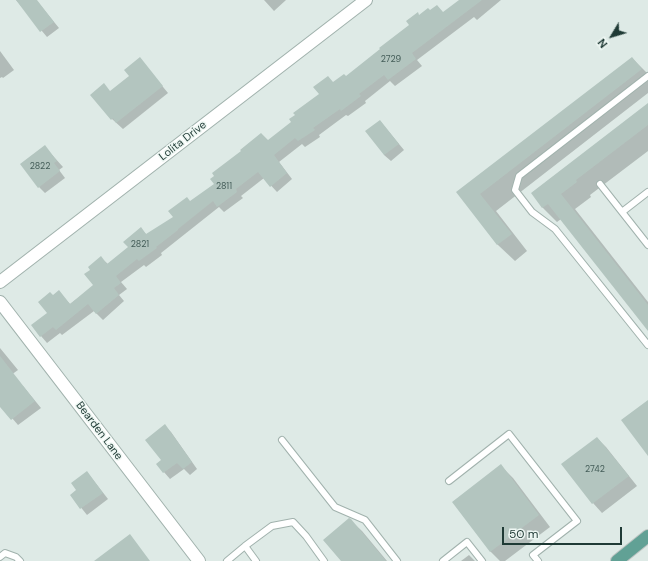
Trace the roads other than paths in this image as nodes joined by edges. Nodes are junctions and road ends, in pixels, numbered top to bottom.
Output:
1 (366, 0) edge
2 (648, 76) edge
3 (600, 184) dead end
4 (648, 192) edge
5 (622, 212) junction
6 (648, 245) edge
7 (0, 282) edge
8 (0, 302) edge
9 (648, 345) edge
10 (282, 440) dead end
11 (449, 481) dead end
12 (648, 536) edge
13 (245, 546) junction
14 (0, 557) edge
15 (20, 561) edge
16 (199, 561) edge
17 (227, 561) edge
18 (256, 561) edge
19 (324, 561) edge
20 (397, 561) edge
21 (443, 561) edge
22 (482, 561) edge
23 (538, 561) edge
24 (617, 561) edge

1 - 7 street, Lolita Drive
2 - 9 lane
3 - 5 lane
4 - 5 lane
5 - 6 lane
8 - 16 street, Bearden Lane
10 - 20 lane
11 - 23 lane
12 - 24 main road
13 - 17 lane
13 - 18 lane
13 - 19 lane
14 - 15 lane
21 - 22 lane

